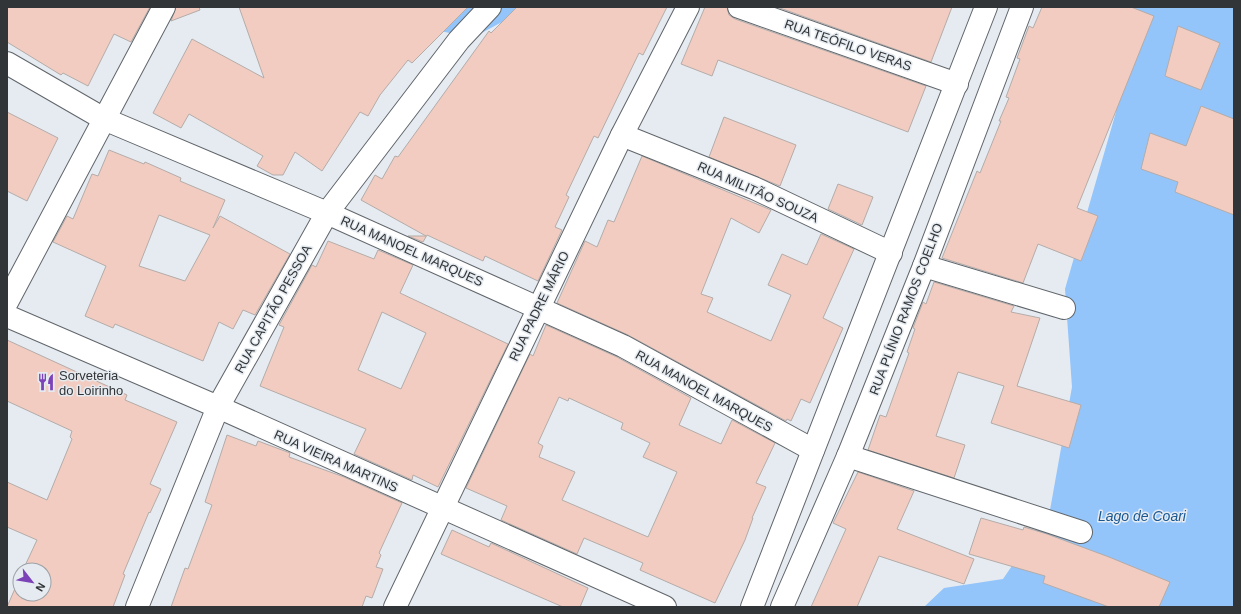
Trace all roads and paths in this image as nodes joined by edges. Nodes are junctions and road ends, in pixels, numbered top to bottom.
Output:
1 (164, 7) edge
2 (490, 7) edge
3 (688, 7) edge
4 (739, 7) edge
5 (986, 7) edge
6 (1022, 7) edge
7 (7, 63) edge
8 (957, 84) junction
9 (104, 119) junction
10 (622, 135) junction
11 (327, 213) junction
12 (891, 253) junction
13 (924, 266) junction
14 (7, 302) edge
15 (538, 308) junction
16 (1064, 308) dead end
17 (7, 316) edge
18 (218, 407) junction
19 (812, 450) junction
20 (848, 456) junction
21 (443, 509) junction
22 (1081, 532) dead end
23 (137, 607) edge
24 (395, 607) edge
25 (665, 607) edge
26 (752, 607) edge
27 (782, 607) edge

1 - 9 street
2 - 11 street, RUA CAPITÃO PESSOA
3 - 10 street, RUA PADRE MÁRIO
4 - 8 street, RUA TEÓFILO VERAS
5 - 8 street
6 - 13 street, RUA PLÍNIO RAMOS COELHO
7 - 9 street, RUA MANOEL MARQUES
8 - 12 street
9 - 11 street, RUA MANOEL MARQUES
9 - 14 street
10 - 12 street, RUA MILITÃO SOUZA
10 - 15 street, RUA PADRE MÁRIO
11 - 15 street, RUA MANOEL MARQUES
11 - 18 street, RUA CAPITÃO PESSOA
12 - 19 street
13 - 16 street
13 - 20 street, RUA PLÍNIO RAMOS COELHO
15 - 19 street, RUA MANOEL MARQUES
15 - 21 street, RUA PADRE MÁRIO
17 - 18 street, RUA VIEIRA MARTINS
18 - 21 street, RUA VIEIRA MARTINS
18 - 23 street, RUA CAPITÃO PESSOA
19 - 26 street
20 - 22 street
20 - 27 street, RUA PLÍNIO RAMOS COELHO
21 - 24 street, RUA PADRE MÁRIO
21 - 25 street, RUA VIEIRA MARTINS

